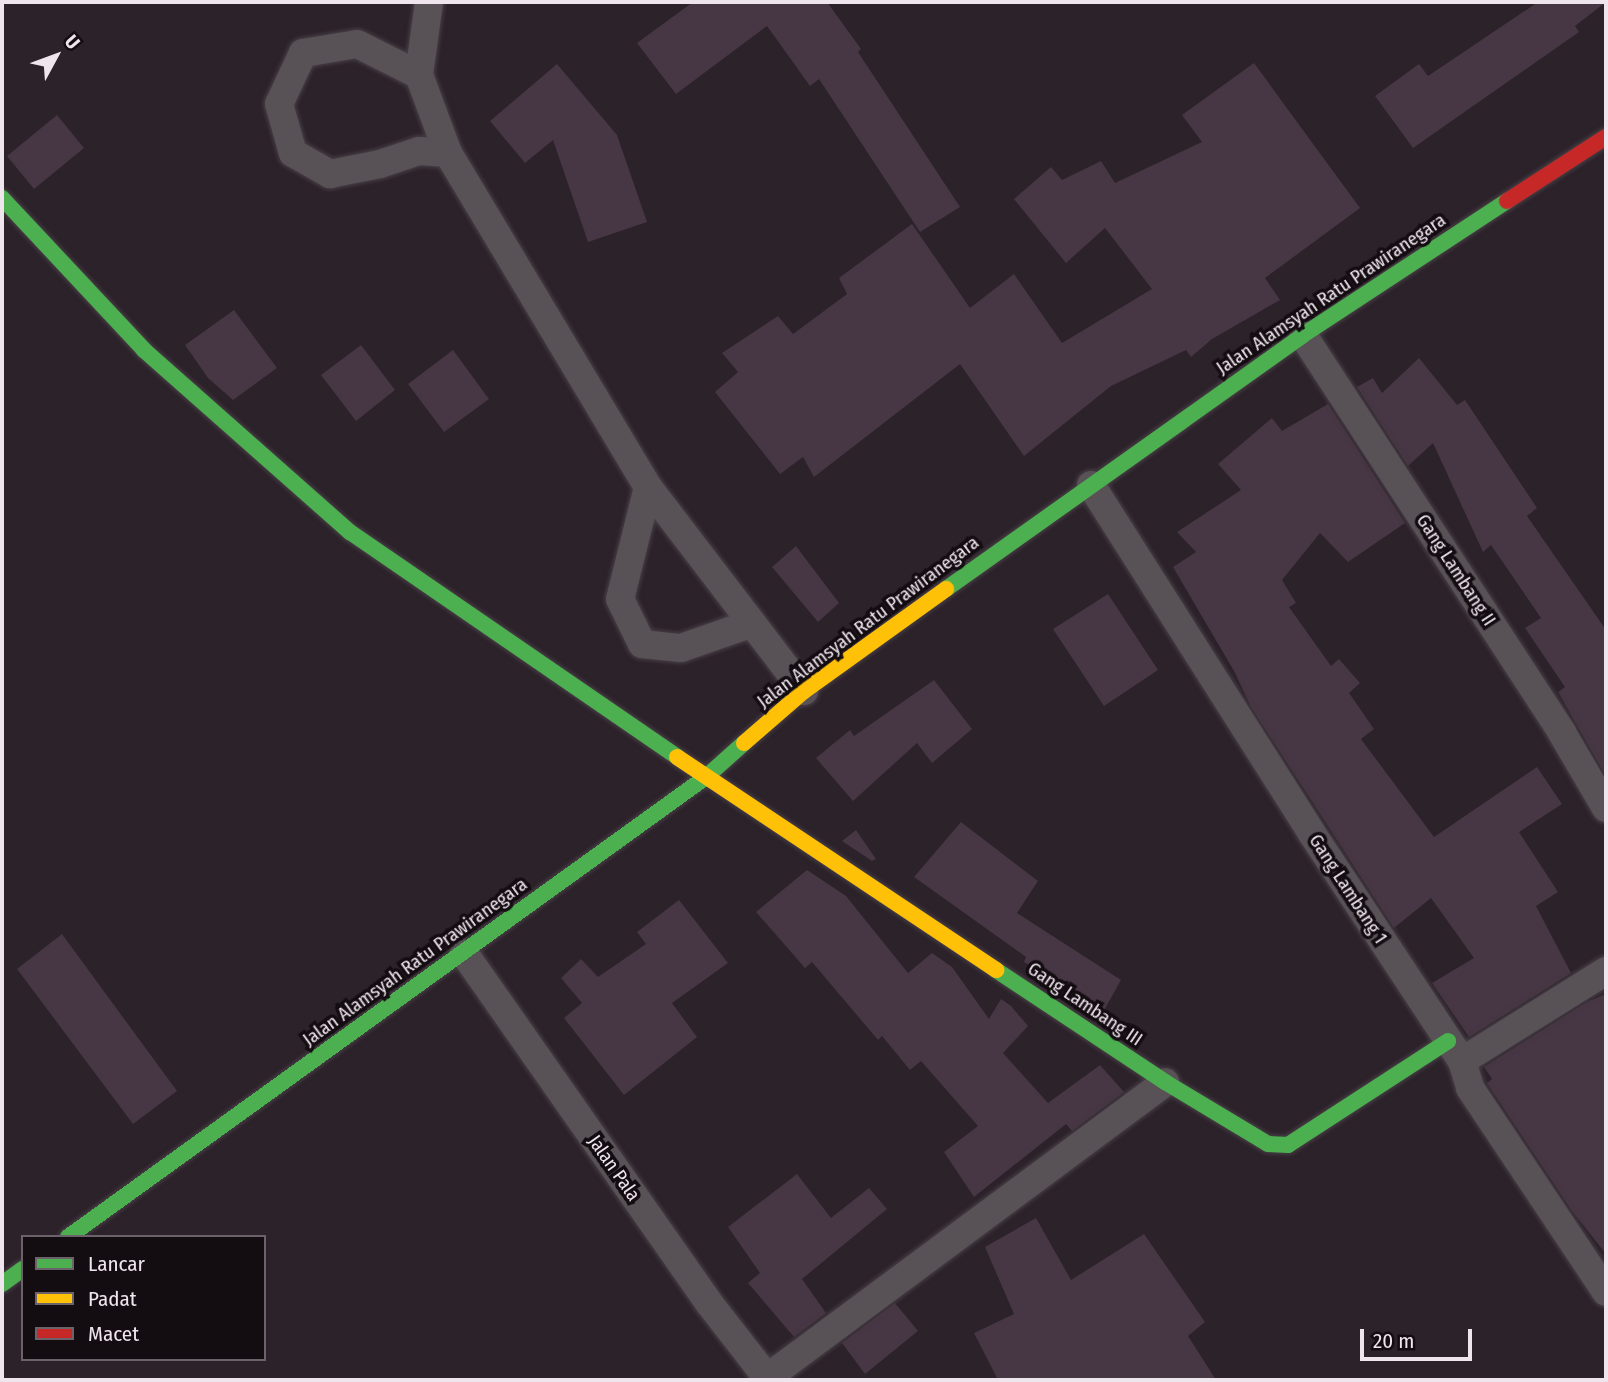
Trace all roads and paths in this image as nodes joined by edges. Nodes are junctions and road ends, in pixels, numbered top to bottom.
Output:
1 (429, 2) edge
2 (419, 75) junction
3 (1606, 137) edge
4 (448, 153) junction
5 (2, 198) edge
6 (1303, 335) junction
7 (1091, 485) junction
8 (648, 487) junction
9 (750, 624) junction
10 (804, 691) junction
11 (706, 777) junction
12 (1606, 807) edge
13 (464, 953) junction
14 (1606, 971) edge
15 (1455, 1051) junction
16 (1165, 1082) junction
17 (71, 1235) edge
18 (21, 1270) edge
19 (2, 1284) edge
20 (1606, 1291) edge
21 (768, 1379) edge

1 - 2 street
2 - 4 street
2 - 4 street
3 - 6 main road, Jalan Alamsyah Ratu Prawiranegara
4 - 8 street
5 - 11 main road, Gang Lambang III
6 - 7 main road, Jalan Alamsyah Ratu Prawiranegara
6 - 12 street, Gang Lambang II
7 - 10 main road, Jalan Alamsyah Ratu Prawiranegara
7 - 15 street, Gang Lambang 1
8 - 9 street
8 - 9 street
9 - 10 street
10 - 11 main road, Jalan Alamsyah Ratu Prawiranegara
11 - 13 main road, Jalan Alamsyah Ratu Prawiranegara
11 - 16 main road, Gang Lambang III
13 - 17 main road, Jalan Alamsyah Ratu Prawiranegara
13 - 21 street, Jalan Pala
14 - 15 street
15 - 16 main road, Gang Lambang III
15 - 20 street, Gang Lambang 1
16 - 21 street
18 - 19 main road

